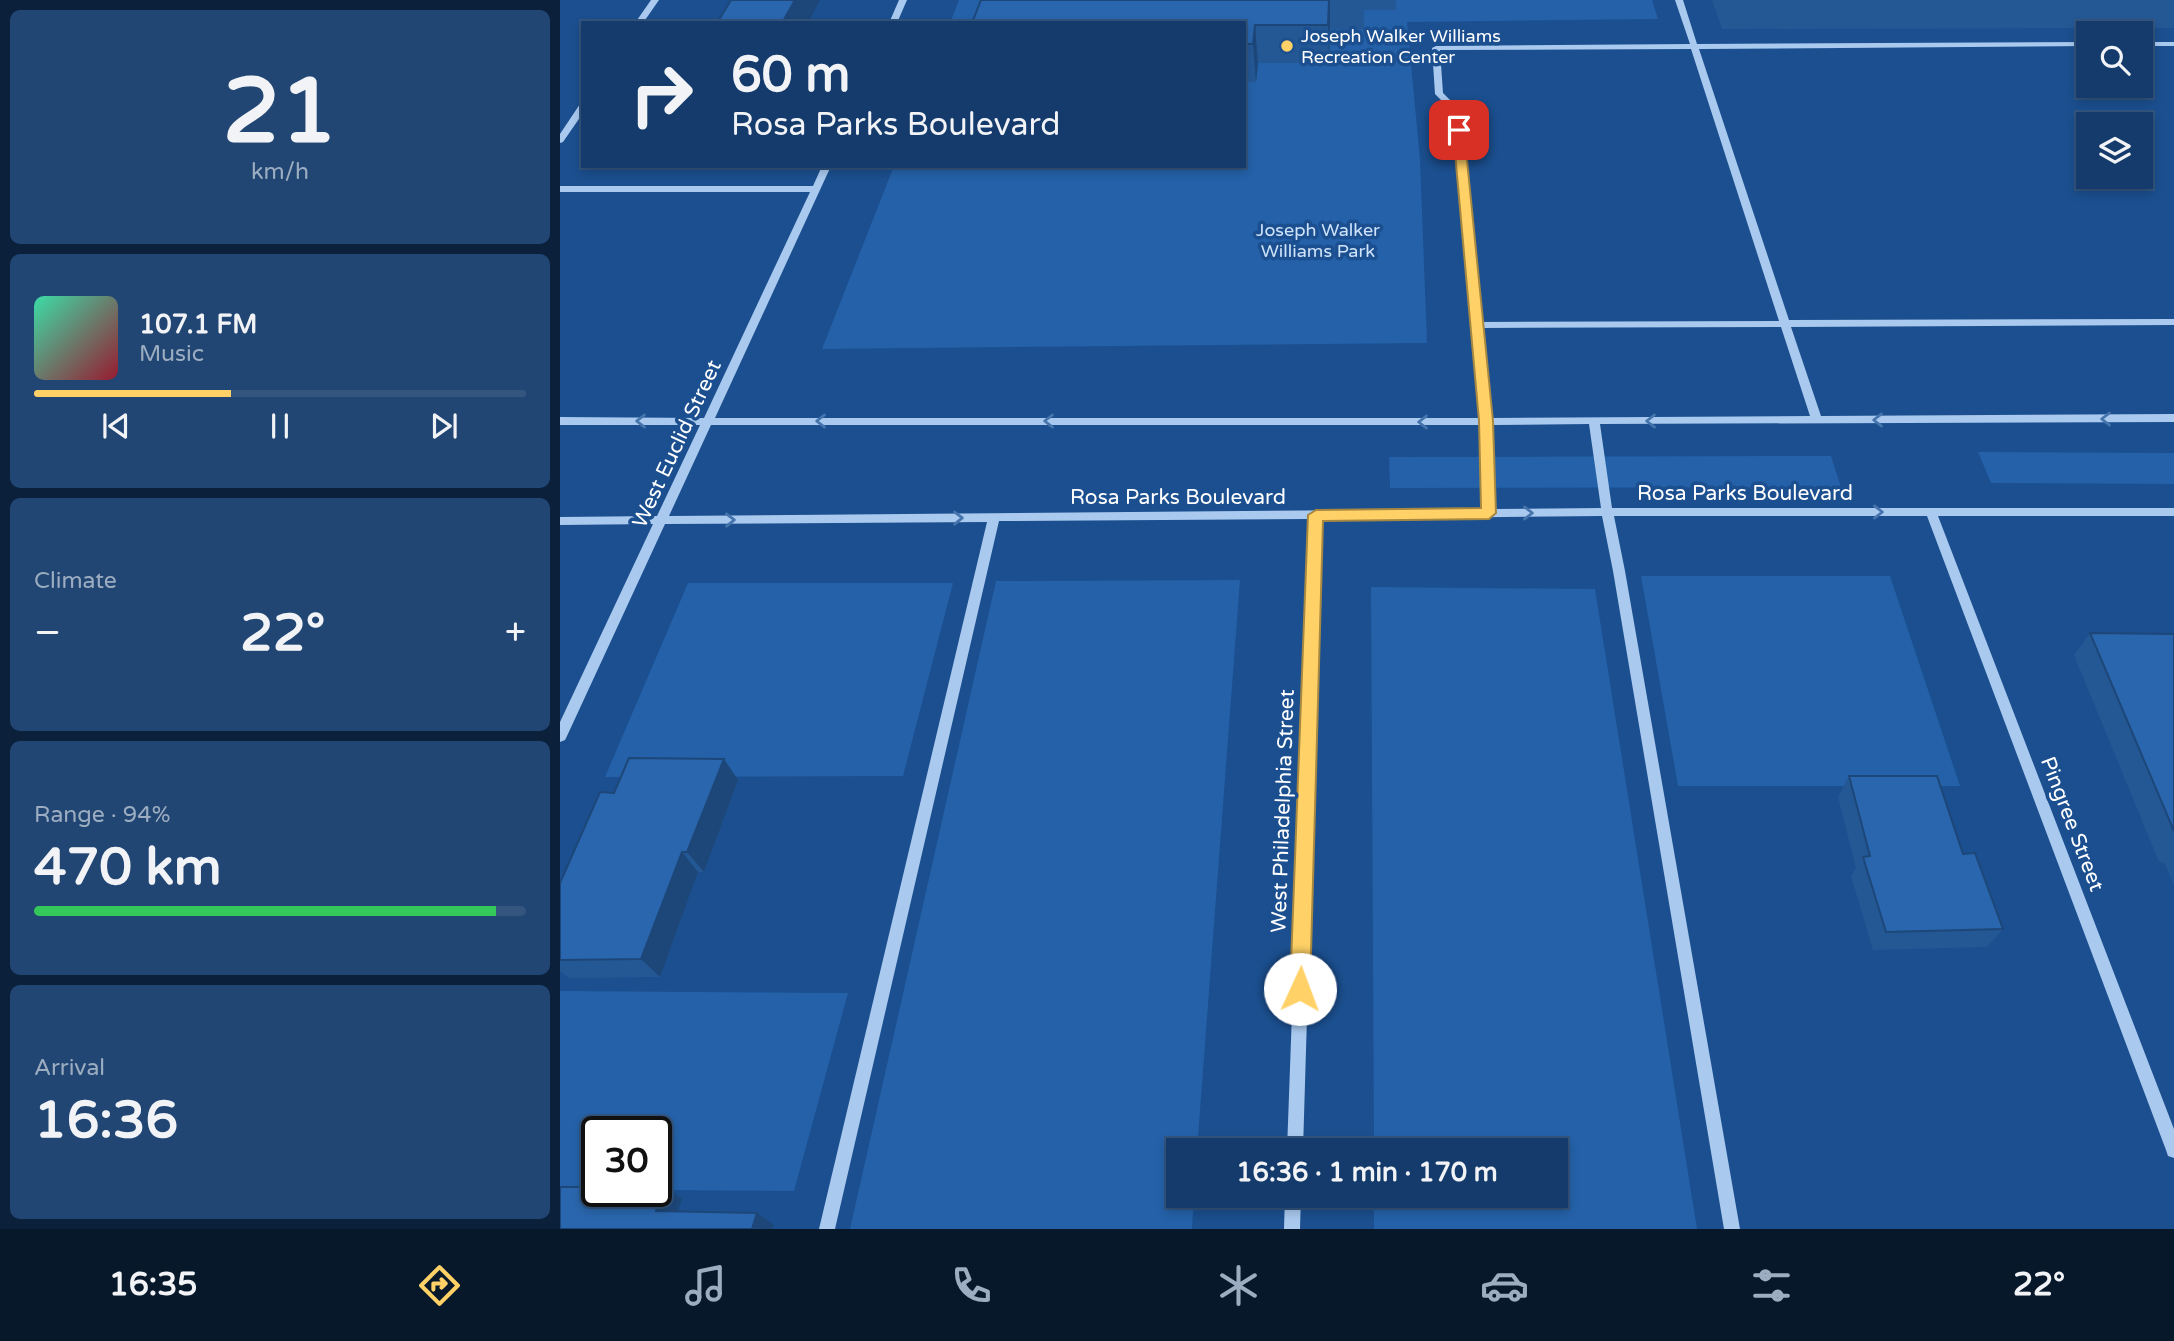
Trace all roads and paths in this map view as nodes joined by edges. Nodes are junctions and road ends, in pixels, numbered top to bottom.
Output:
1 (655, 0) edge
2 (904, 0) edge
3 (1679, 0) edge
4 (640, 21) edge
5 (894, 21) edge
6 (2076, 44) edge
7 (2153, 44) edge
8 (2174, 44) edge
9 (1694, 47) junction
10 (581, 109) edge
11 (560, 140) edge
12 (826, 168) edge
13 (560, 189) edge
14 (816, 189) junction
15 (2174, 322) edge
16 (1786, 324) junction
17 (1477, 325) junction
18 (2174, 418) edge
19 (1817, 420) junction
20 (560, 421) edge
21 (709, 421) junction
22 (1486, 421) junction
23 (1594, 421) junction
24 (1607, 512) junction
25 (1931, 512) junction
26 (2174, 512) edge
27 (1489, 513) junction
28 (1316, 515) junction
29 (995, 518) junction
30 (560, 521) edge
31 (662, 521) junction
32 (560, 736) edge
33 (1295, 1138) edge
34 (2174, 1150) edge
35 (1293, 1208) edge
36 (827, 1229) edge
37 (1292, 1229) edge
38 (1732, 1229) edge

1 - 4 street
2 - 5 street
3 - 9 street
6 - 9 street
7 - 8 street
9 - 16 street
9 - 17 street
10 - 11 street
12 - 14 street, West Euclid Street
13 - 14 lane
14 - 21 street, West Euclid Street
15 - 16 street
16 - 17 street
16 - 19 street
17 - 22 street
18 -> 19 street
19 -> 23 street
21 -> 20 street
22 -> 21 street
21 - 31 street, West Euclid Street
22 - 23 street
22 - 27 street
23 - 24 street
24 -> 25 street, Rosa Parks Boulevard
27 -> 24 street, Rosa Parks Boulevard
24 - 38 lane
25 - 26 street, Rosa Parks Boulevard
25 - 34 street, Pingree Street
27 - 28 street, Rosa Parks Boulevard
28 - 29 street, Rosa Parks Boulevard
28 - 33 street, West Philadelphia Street
31 -> 29 street, Rosa Parks Boulevard
29 - 36 street
30 - 31 street, Rosa Parks Boulevard
31 - 32 street, West Euclid Street
35 - 37 street

